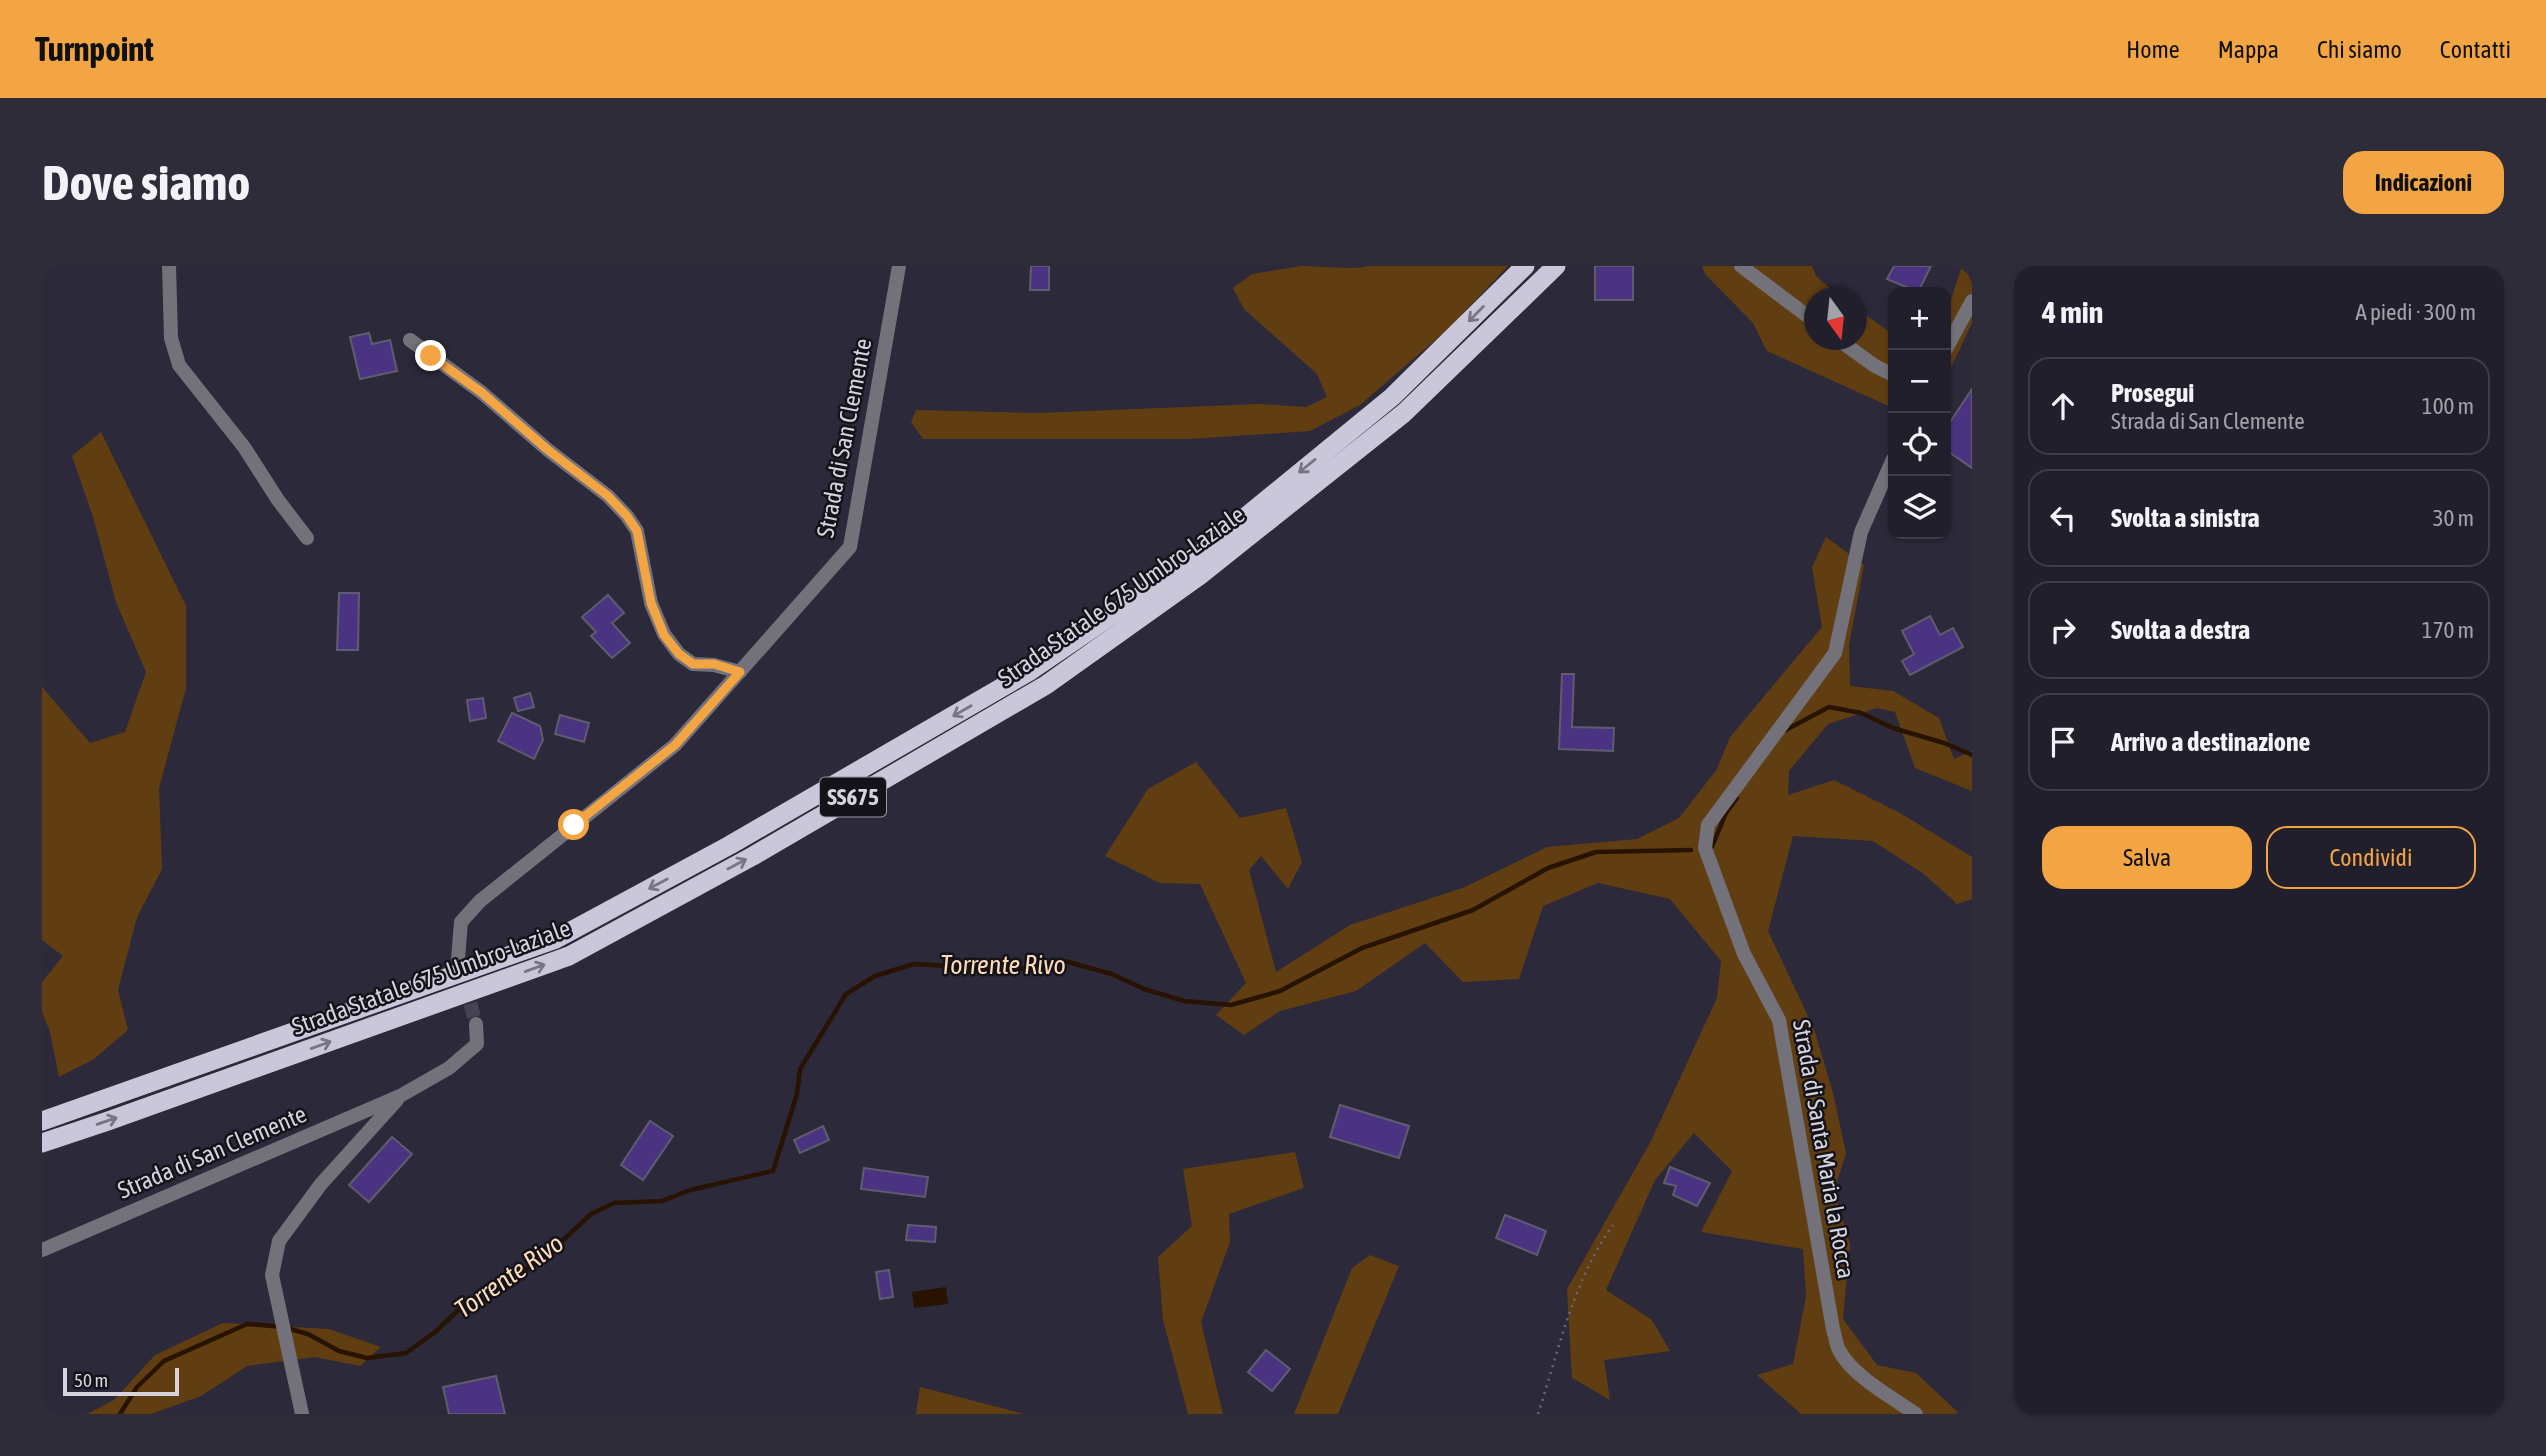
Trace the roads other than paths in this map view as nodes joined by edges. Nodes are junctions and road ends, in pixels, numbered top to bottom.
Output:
1 (169, 266) edge
2 (899, 266) edge
3 (1525, 266) edge
4 (1556, 266) edge
5 (1741, 266) edge
6 (1972, 300) edge
7 (1804, 313) edge
8 (410, 340) dead end
9 (1951, 340) edge
10 (1853, 350) edge
11 (1888, 372) edge
12 (1888, 470) edge
13 (307, 538) dead end
14 (740, 672) junction
15 (458, 959) tunnel mouth
16 (476, 1024) tunnel mouth
17 (400, 1096) junction
18 (42, 1121) edge
19 (42, 1143) edge
20 (42, 1250) edge
21 (302, 1414) edge
22 (1916, 1414) edge

1 - 13 street
2 - 14 street, Strada di San Clemente
3 -> 18 highway, Strada Statale 675 Umbro-Laziale / SS675
19 -> 4 highway, Strada Statale 675 Umbro-Laziale / SS675
5 - 7 street
6 - 9 street
8 - 14 street
10 - 11 street
12 - 22 street, Strada di Santa Maria la Rocca
14 - 15 street, Strada di San Clemente
16 - 17 street, Strada di San Clemente
17 - 20 street, Strada di San Clemente
17 - 21 street, Strada di San Clemente

